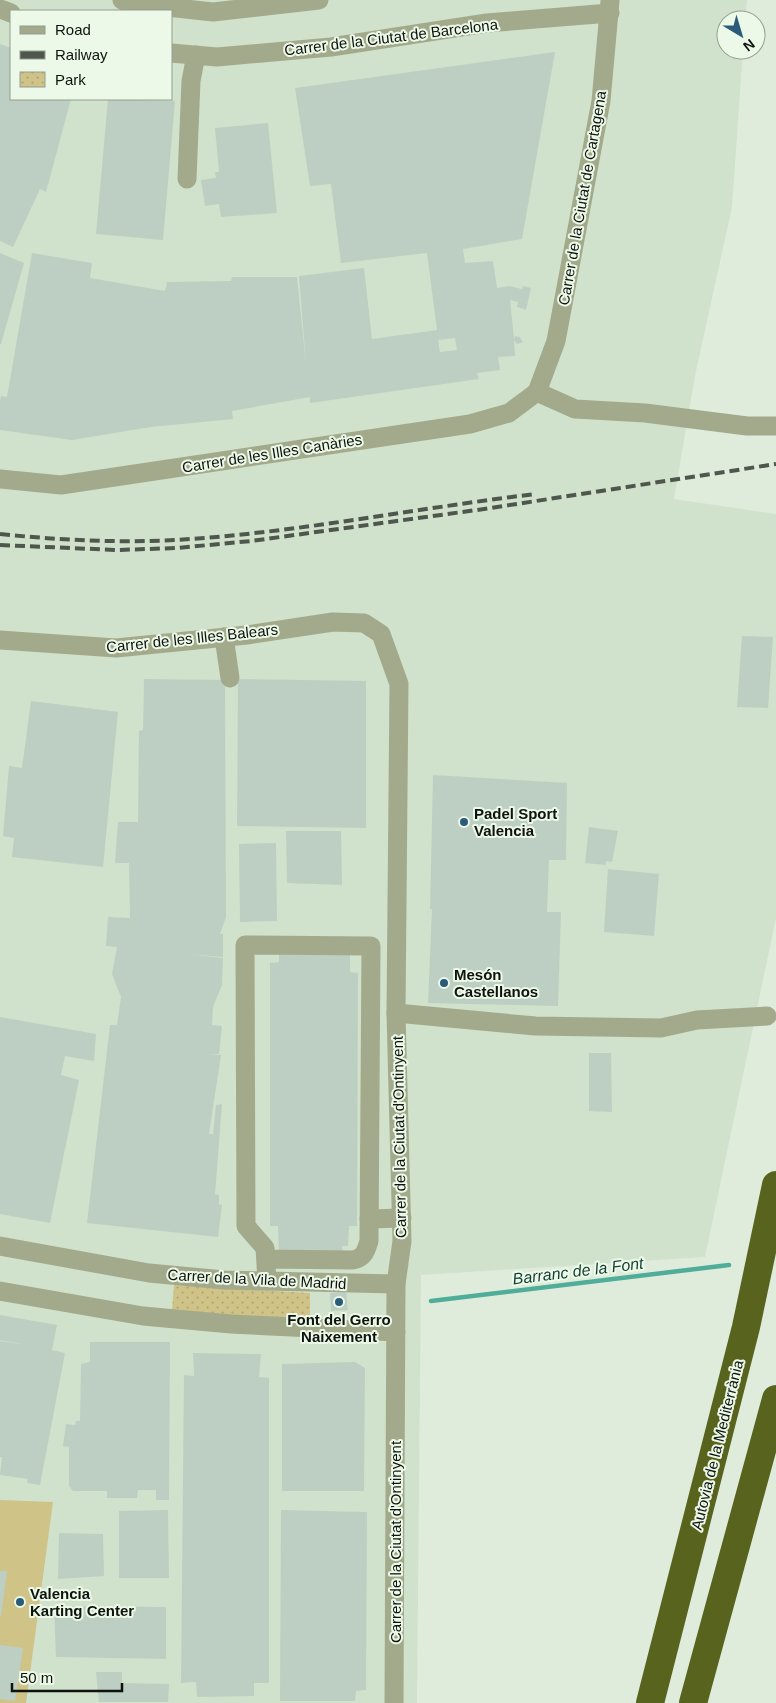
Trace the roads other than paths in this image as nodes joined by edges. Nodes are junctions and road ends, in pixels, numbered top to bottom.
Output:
1 (122, 0) edge
2 (319, 0) edge
3 (610, 6) edge
4 (172, 53) edge
5 (196, 55) junction
6 (186, 179) dead end
7 (537, 392) junction
8 (776, 426) edge
9 (0, 479) edge
10 (381, 634) joint
11 (224, 637) junction
12 (0, 640) edge
13 (230, 678) dead end
14 (396, 1013) junction
15 (767, 1016) dead end
16 (774, 1196) edge
17 (402, 1218) junction
18 (369, 1219) junction
19 (0, 1246) edge
20 (266, 1259) junction
21 (267, 1281) junction
22 (396, 1284) junction
23 (0, 1291) edge
24 (396, 1332) junction
25 (776, 1399) edge
26 (394, 1703) edge
27 (650, 1703) edge
28 (695, 1703) edge

1 - 2 street
3 - 5 street, Carrer de la Ciutat de Barcelona
3 - 7 street, Carrer de la Ciutat de Cartagena
4 - 5 street, Carrer de la Ciutat de Barcelona
5 - 6 street
7 - 8 street
7 - 9 street, Carrer de les Illes Canàries
10 - 11 street, Carrer de les Illes Balears
10 - 14 street, Carrer de la Ciutat d'Ontinyent
11 - 12 street, Carrer de les Illes Balears
11 - 13 street
14 - 15 street
14 - 17 street, Carrer de la Ciutat d'Ontinyent
16 - 27 highway, Autovia de la Mediterrània
17 - 18 street
17 - 22 street, Carrer de la Ciutat d'Ontinyent
18 - 20 street
18 - 20 street
19 - 21 street, Carrer de la Vila de Madrid
20 - 21 street
21 - 22 street, Carrer de la Vila de Madrid
22 - 24 street, Carrer de la Ciutat d'Ontinyent
23 - 24 street
24 - 26 street, Carrer de la Ciutat d'Ontinyent
25 - 28 highway

